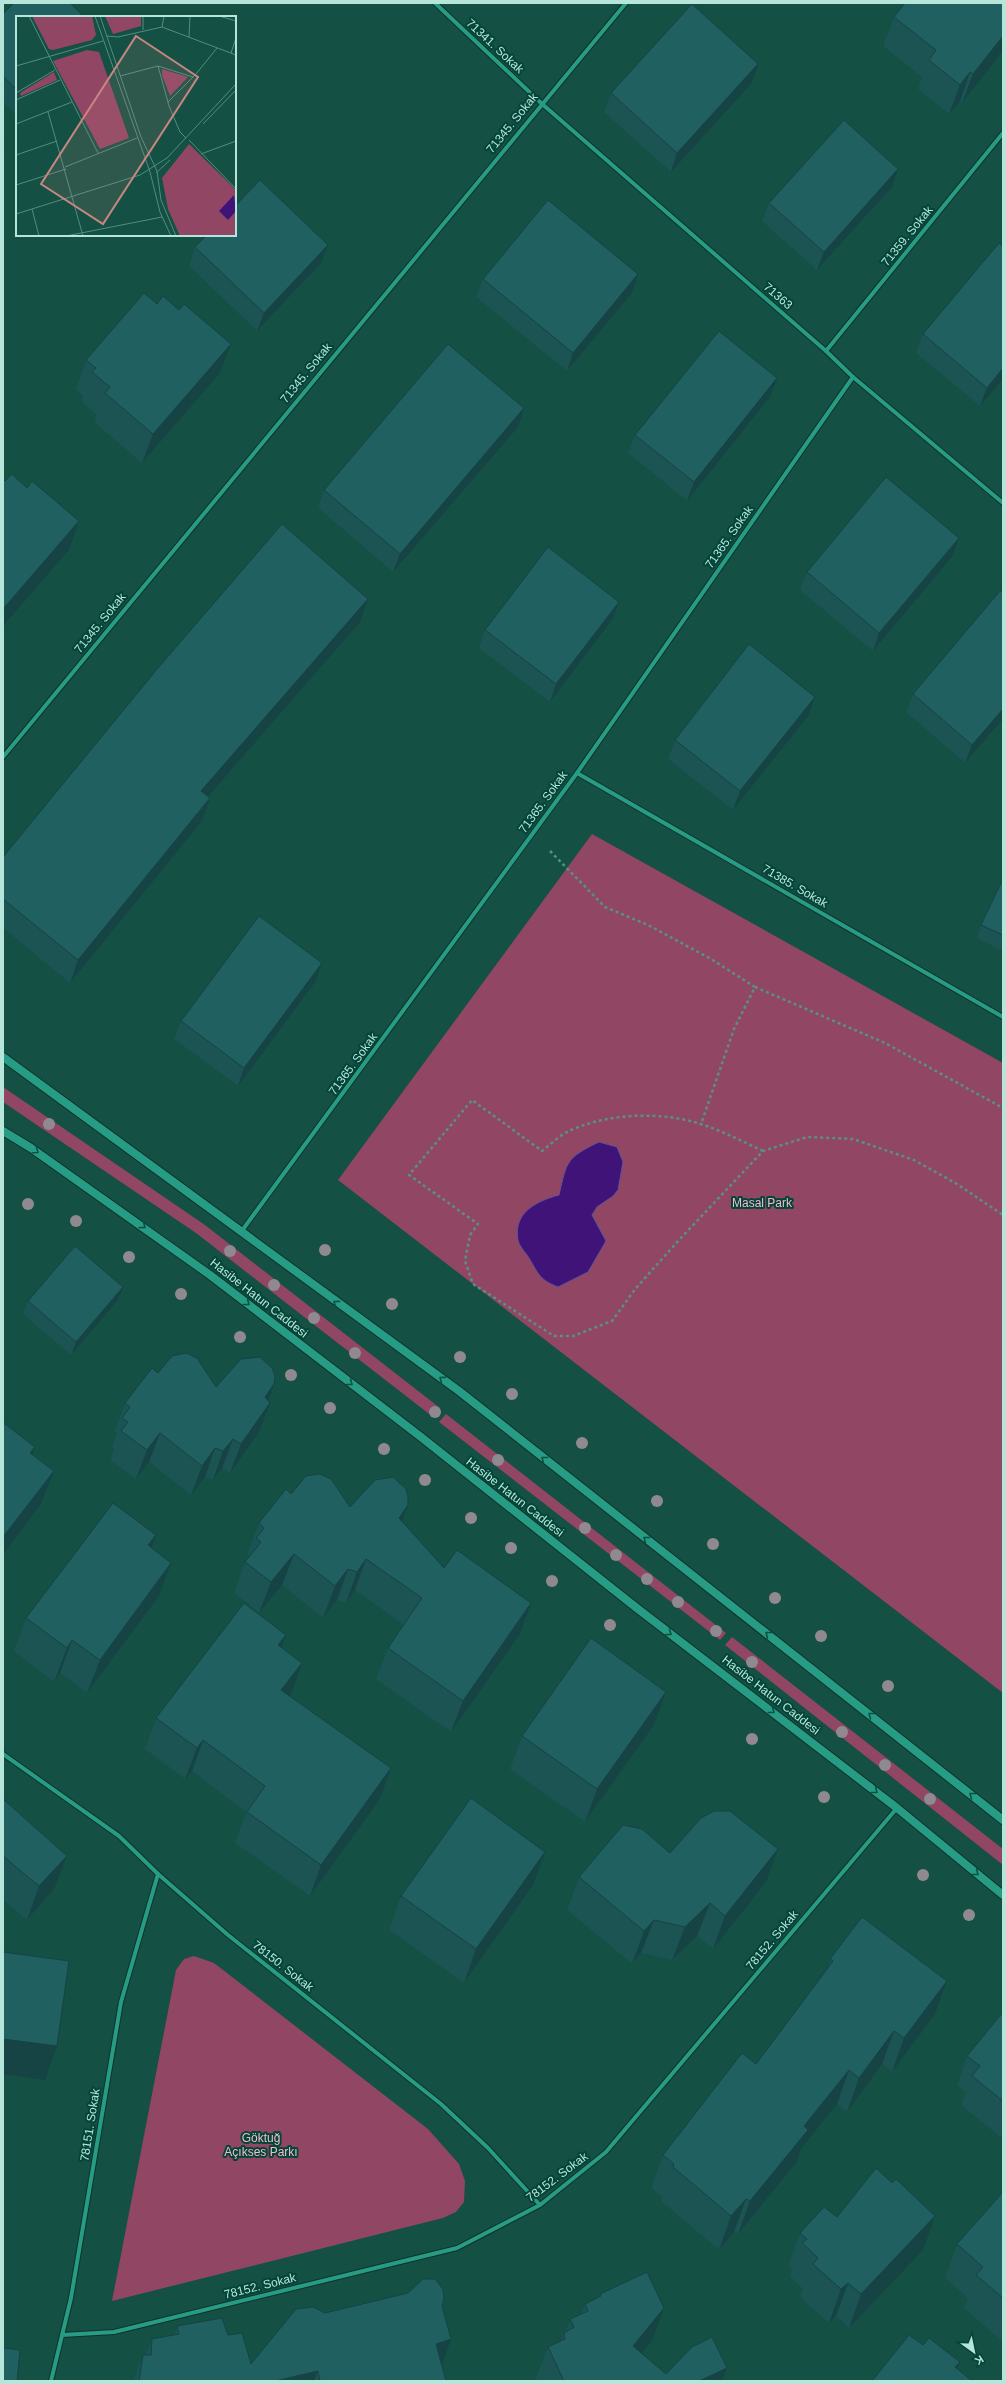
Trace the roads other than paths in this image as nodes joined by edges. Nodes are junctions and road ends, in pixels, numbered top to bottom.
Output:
1 (435, 3) edge
2 (626, 3) edge
3 (541, 103) junction
4 (1003, 133) edge
5 (826, 351) junction
6 (853, 376) junction
7 (1003, 503) edge
8 (3, 757) edge
9 (577, 773) junction
10 (1003, 1017) edge
11 (3, 1057) edge
12 (3, 1131) edge
13 (240, 1233) junction
14 (3, 1754) edge
15 (897, 1808) junction
16 (1003, 1820) edge
17 (158, 1874) junction
18 (1003, 1895) edge
19 (540, 2204) junction
20 (62, 2335) junction
21 (50, 2381) edge

1 - 3 street, 71341. Sokak
2 - 3 street, 71345. Sokak
3 - 5 street, 71363
3 - 8 street, 71345. Sokak
4 - 5 street, 71359. Sokak
5 - 6 street, 71363
6 - 7 street, 71363
6 - 9 street, 71365. Sokak
9 - 10 street, 71385. Sokak
9 - 13 street, 71365. Sokak
11 - 13 main road
12 -> 15 main road, Hasibe Hatun Caddesi
16 -> 13 main road
14 - 17 street, 78150. Sokak
15 -> 18 main road, Hasibe Hatun Caddesi
15 - 19 street, 78152. Sokak
17 - 19 street, 78150. Sokak
17 - 20 street, 78151. Sokak
19 - 20 street, 78152. Sokak
20 - 21 street, 78151. Sokak

